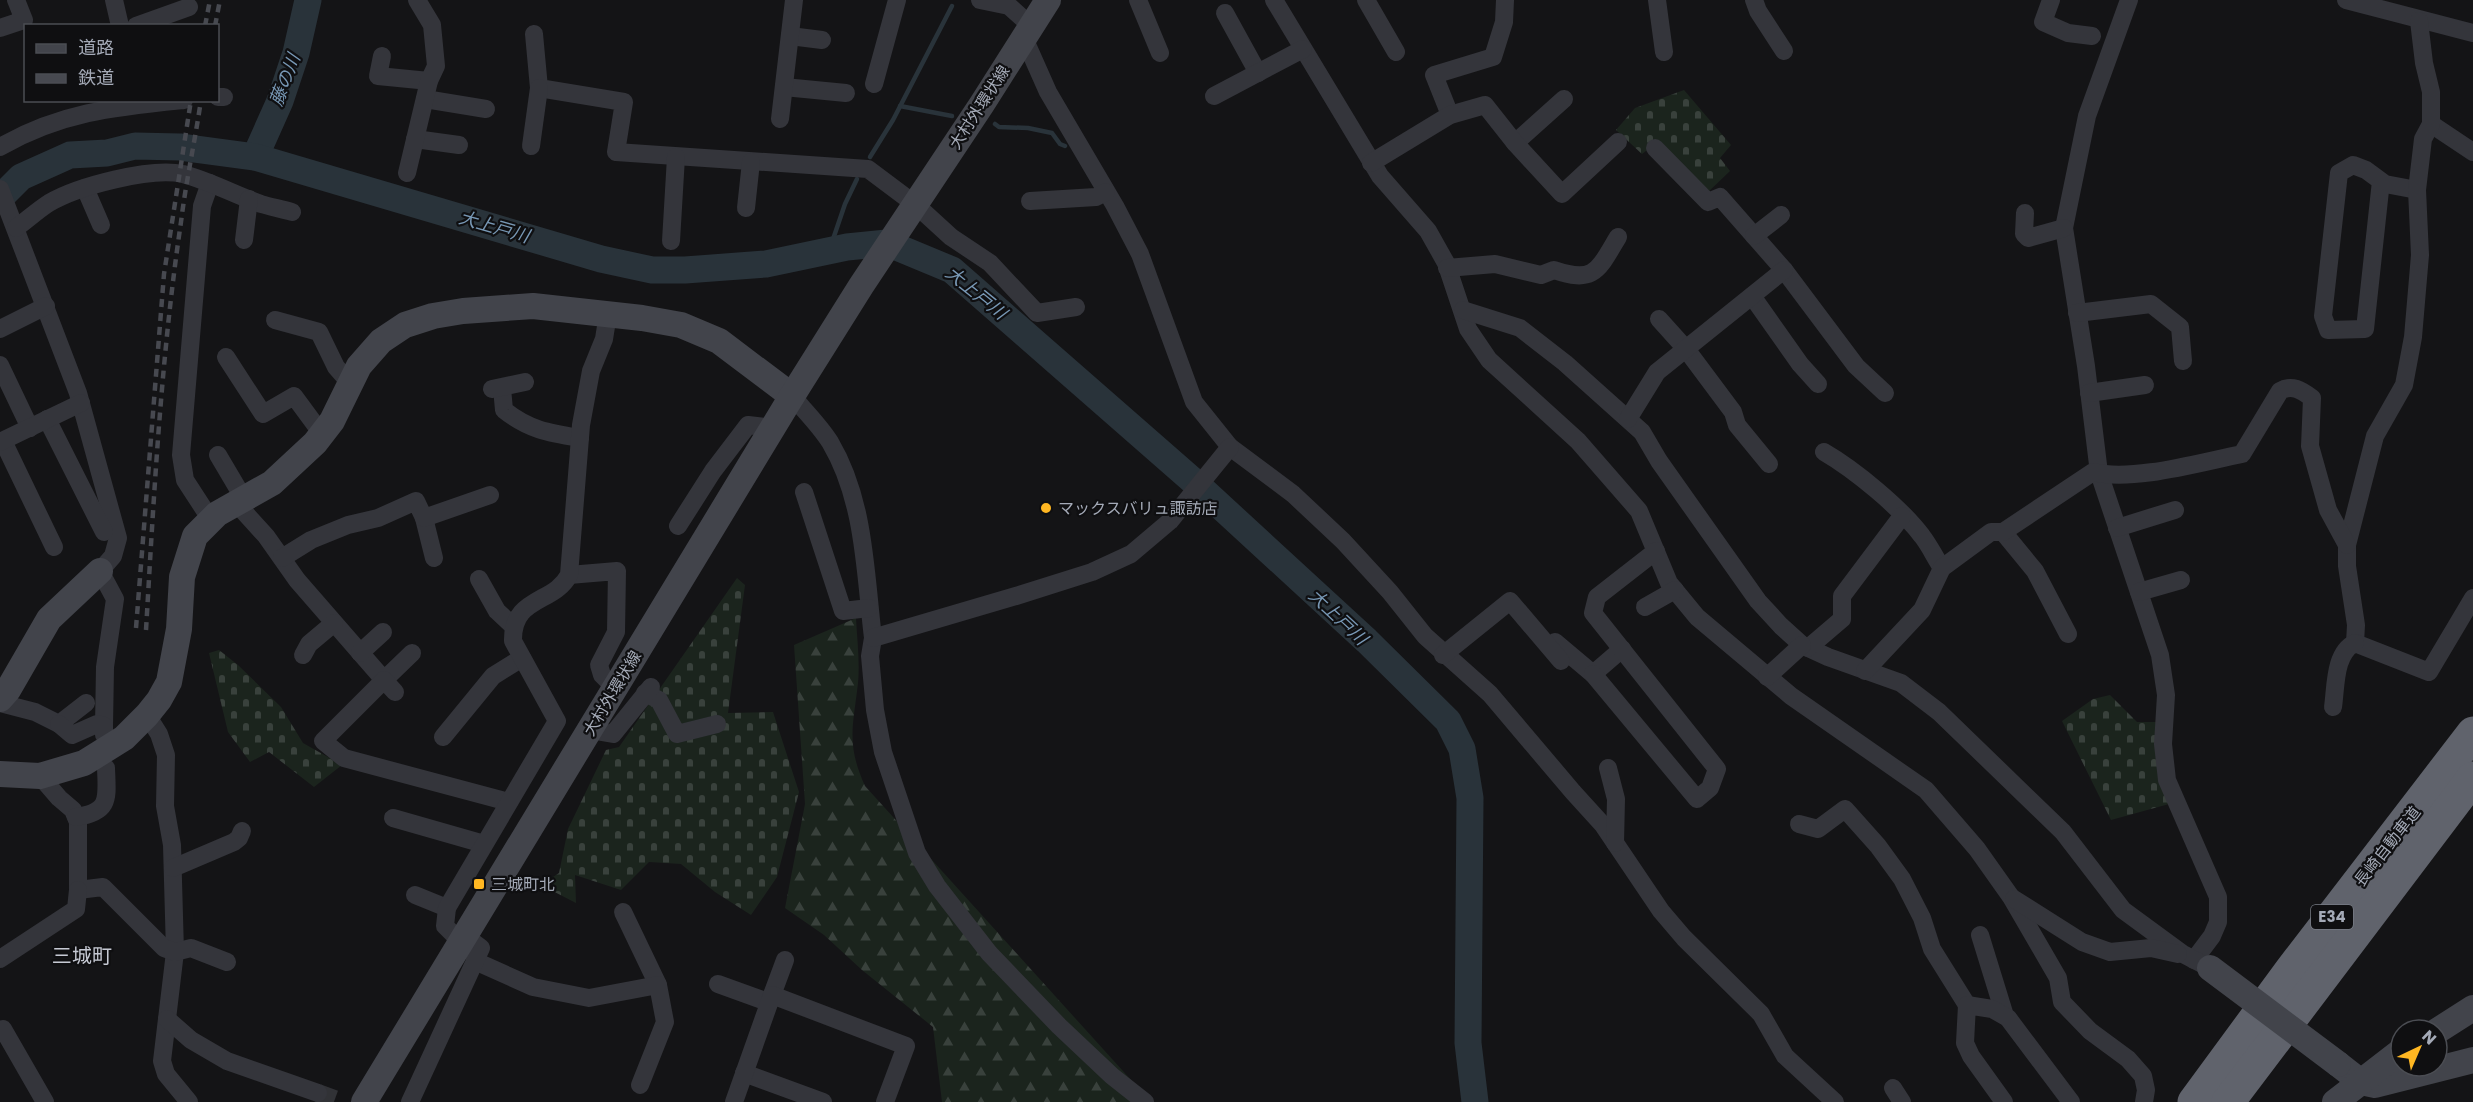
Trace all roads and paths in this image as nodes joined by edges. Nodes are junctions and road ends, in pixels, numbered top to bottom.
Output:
1 (16, 0) edge
2 (114, 0) edge
3 (417, 0) edge
4 (794, 0) edge
5 (897, 0) edge
6 (981, 0) edge
7 (1048, 0) edge
8 (1138, 0) edge
9 (1274, 0) edge
10 (1366, 0) edge
11 (1505, 0) edge
12 (1657, 0) edge
13 (1754, 0) edge
14 (2051, 0) edge
15 (2129, 0) edge
16 (2346, 0) edge
17 (2395, 0) edge
18 (189, 7) dead end
19 (1225, 13) dead end
20 (2413, 19) junction
21 (120, 24) edge
22 (142, 24) edge
23 (0, 28) edge
24 (1028, 32) junction
25 (2473, 33) edge
26 (534, 34) dead end
27 (790, 36) junction
28 (2092, 36) dead end
29 (822, 40) dead end
30 (1303, 49) junction
31 (1784, 51) dead end
32 (1396, 52) dead end
33 (1664, 52) dead end
34 (1160, 53) dead end
35 (382, 56) dead end
36 (1258, 73) junction
37 (429, 81) junction
38 (874, 84) dead end
39 (784, 87) junction
40 (539, 88) junction
41 (846, 93) dead end
42 (1214, 96) dead end
43 (425, 99) junction
44 (1564, 99) dead end
45 (153, 102) edge
46 (138, 103) edge
47 (486, 109) dead end
48 (1450, 115) junction
49 (780, 119) dead end
50 (2431, 124) junction
51 (415, 139) junction
52 (1618, 142) dead end
53 (1515, 143) junction
54 (459, 145) dead end
55 (531, 146) dead end
56 (0, 147) edge
57 (1655, 148) dead end
58 (2473, 152) edge
59 (676, 157) junction
60 (751, 162) junction
61 (1371, 163) junction
62 (407, 173) dead end
63 (2381, 181) junction
64 (210, 183) junction
65 (85, 188) junction
66 (0, 189) edge
67 (2417, 190) junction
68 (1106, 192) junction
69 (249, 199) junction
70 (1030, 201) dead end
71 (747, 208) dead end
72 (913, 210) junction
73 (292, 212) dead end
74 (2025, 213) dead end
75 (1781, 215) dead end
76 (15, 224) junction
77 (101, 225) dead end
78 (2064, 228) junction
79 (1754, 236) junction
80 (1618, 237) dead end
81 (244, 240) dead end
82 (671, 241) dead end
83 (1448, 268) junction
84 (1784, 270) junction
85 (1752, 296) junction
86 (46, 306) junction
87 (1076, 307) dead end
88 (1462, 310) junction
89 (2076, 313) junction
90 (608, 315) junction
91 (275, 320) dead end
92 (1659, 320) dead end
93 (0, 329) edge
94 (1686, 349) junction
95 (226, 357) dead end
96 (2183, 361) dead end
97 (0, 365) edge
98 (525, 382) dead end
99 (350, 383) junction
100 (1818, 384) dead end
101 (2145, 386) dead end
102 (1885, 393) dead end
103 (2089, 393) junction
104 (792, 396) junction
105 (81, 403) junction
106 (47, 419) junction
107 (1628, 419) junction
108 (30, 428) junction
109 (773, 428) junction
110 (322, 434) junction
111 (580, 438) junction
112 (2, 442) edge
113 (1230, 447) junction
114 (1824, 452) dead end
115 (218, 455) dead end
116 (1768, 464) dead end
117 (2099, 473) junction
118 (804, 492) dead end
119 (490, 496) dead end
120 (240, 501) junction
121 (2175, 510) dead end
122 (1902, 516) junction
123 (424, 518) junction
124 (211, 520) junction
125 (678, 526) dead end
126 (2117, 528) junction
127 (104, 532) junction
128 (2003, 532) junction
129 (2347, 545) junction
130 (54, 548) dead end
131 (1656, 551) junction
132 (282, 558) junction
133 (434, 558) dead end
134 (1942, 568) junction
135 (100, 571) junction
136 (569, 575) junction
137 (480, 579) dead end
138 (2181, 580) dead end
139 (1675, 590) junction
140 (2139, 592) junction
141 (2473, 598) edge
142 (869, 608) junction
143 (1645, 608) dead end
144 (334, 623) junction
145 (513, 626) junction
146 (383, 632) dead end
147 (2068, 634) dead end
148 (873, 638) junction
149 (2355, 644) junction
150 (1539, 645) junction
151 (1805, 646) junction
152 (1622, 649) junction
153 (360, 653) junction
154 (412, 653) dead end
155 (303, 655) dead end
156 (1443, 655) junction
157 (522, 658) junction
158 (1561, 661) dead end
159 (1865, 671) junction
160 (1593, 674) junction
161 (1767, 677) junction
162 (390, 686) junction
163 (615, 688) junction
164 (0, 701) edge
165 (86, 703) dead end
166 (2333, 707) dead end
167 (147, 715) junction
168 (59, 724) junction
169 (717, 724) dead end
170 (590, 730) junction
171 (2473, 733) edge
172 (442, 737) dead end
173 (106, 768) dead end
174 (1608, 768) dead end
175 (0, 774) edge
176 (40, 776) junction
177 (2473, 778) edge
178 (509, 802) junction
179 (76, 817) junction
180 (393, 818) dead end
181 (1799, 824) dead end
182 (242, 831) dead end
183 (1615, 843) junction
184 (484, 844) junction
185 (173, 868) junction
186 (78, 890) junction
187 (415, 895) dead end
188 (2011, 897) junction
189 (447, 908) junction
190 (623, 912) dead end
191 (1980, 935) dead end
192 (467, 946) junction
193 (175, 952) junction
194 (0, 959) edge
195 (785, 960) dead end
196 (2196, 961) junction
197 (227, 962) dead end
198 (718, 984) dead end
199 (658, 985) junction
200 (770, 998) junction
201 (1967, 1005) junction
202 (2473, 1008) edge
203 (2005, 1016) junction
204 (167, 1019) junction
205 (2449, 1023) edge
206 (1, 1028) edge
207 (2389, 1060) edge
208 (2473, 1060) edge
209 (2449, 1066) edge
210 (744, 1073) junction
211 (2473, 1073) edge
212 (2402, 1078) edge
213 (2418, 1078) edge
214 (2449, 1078) edge
215 (2449, 1078) edge
216 (2361, 1082) junction
217 (640, 1085) dead end
218 (318, 1093) tunnel mouth
219 (45, 1102) edge
220 (189, 1102) edge
221 (364, 1102) edge
222 (411, 1102) edge
223 (734, 1102) edge
224 (823, 1102) edge
225 (885, 1102) edge
226 (1145, 1102) edge
227 (1835, 1102) edge
228 (2004, 1102) edge
229 (2071, 1102) edge
230 (2144, 1102) edge
231 (2194, 1102) edge
232 (2228, 1102) edge
233 (2335, 1102) edge

1 - 23 street
2 - 21 street
3 - 37 street
4 - 27 street
5 - 38 street
6 - 24 street
7 - 24 street, 大村外環状線
8 - 34 street
9 - 30 street
10 - 32 street
11 - 48 street
12 - 33 street
13 - 31 street
14 - 28 street
15 - 78 street
16 - 20 street
17 - 20 street
18 - 22 street
19 - 36 street
20 - 25 street
20 - 50 street
24 - 68 street
24 - 72 street, 大村外環状線
26 - 40 street
27 - 29 street
27 - 39 street
30 - 36 street
30 - 61 street
35 - 37 street
36 - 42 street
37 - 43 street
39 - 41 street
39 - 49 street
40 - 55 street
40 - 59 street
43 - 47 street
43 - 51 street
44 - 53 street
45 - 46 street
46 - 56 street
48 - 53 street
48 - 61 street
50 - 58 street
50 - 67 street
51 - 54 street
51 - 62 street
52 - 53 street
57 - 79 street
59 - 60 street
59 - 82 street
60 - 71 street
60 - 72 street
61 - 83 street
63 - 63 street
63 - 67 street
64 - 65 street
64 - 69 street
64 - 124 street
65 - 76 street
65 - 77 street
66 - 76 street
67 - 129 street
68 - 70 street
68 - 113 street
69 - 73 street
69 - 81 street
72 - 87 street
72 - 104 street, 大村外環状線
74 - 78 street
75 - 79 street
76 - 86 street
78 - 89 street
79 - 84 street
80 - 83 street
83 - 88 street
84 - 85 street
84 - 102 street
85 - 94 street
85 - 100 street
86 - 93 street
86 - 105 street
88 - 107 street
88 - 131 street
89 - 96 street
89 - 103 street
90 - 99 street
90 - 104 street
90 - 111 street
91 - 99 street
92 - 94 street
94 - 107 street
94 - 116 street
95 - 110 street
97 - 108 street
98 - 111 street
99 - 110 street
101 - 103 street
103 - 117 street
104 - 109 street, 大村外環状線
104 - 142 street
105 - 106 street
105 - 127 street
106 - 108 street
106 - 127 street
107 - 151 street
108 - 112 street
109 - 125 street
109 - 163 street, 大村外環状線
110 - 120 street
111 - 136 street
112 - 130 street
113 - 148 street
113 - 156 street
114 - 122 street
115 - 120 street
117 - 126 street
117 - 128 street
117 - 129 street
118 - 142 street
119 - 123 street
120 - 124 street
120 - 132 street
121 - 126 street
122 - 134 street
122 - 151 street
123 - 132 street
123 - 133 street
124 - 167 street
126 - 140 street
127 - 135 street
128 - 134 street
128 - 147 street
129 - 149 street
131 - 139 street
131 - 152 street
132 - 144 street
134 - 159 street
135 - 164 street
135 - 168 street
136 - 145 street
136 - 163 street
137 - 145 street
138 - 140 street
139 - 143 street
139 - 161 street
140 - 196 street
141 - 149 street
142 - 148 street
144 - 153 street
144 - 155 street
145 - 157 street
146 - 153 street
148 - 226 street
149 - 166 street
150 - 156 street
150 - 158 street
150 - 160 street
151 - 159 street
151 - 161 street
152 - 160 street
152 - 160 street
153 - 162 street
154 - 162 street
156 - 183 street
157 - 172 street
157 - 178 street
159 - 196 street
161 - 188 street
162 - 178 street
163 - 170 street, 大村外環状線
164 - 168 street
165 - 168 street
167 - 176 street
167 - 185 street
169 - 170 street
170 - 192 street, 大村外環状線
171 - 231 highway, 長崎自動車道 / E34
173 - 179 street
174 - 183 street
175 - 176 street
176 - 179 street
177 - 232 highway, 長崎自動車道 / E34
178 - 184 street
179 - 186 street
180 - 184 street
181 - 201 street
182 - 185 street
183 - 227 street
184 - 189 street
185 - 193 street
186 - 193 street
186 - 194 street
187 - 189 street
188 - 196 street
188 - 230 street
189 - 192 street
190 - 199 street
191 - 203 street
192 - 199 street
192 - 221 street, 大村外環状線
192 - 222 street
193 - 197 street
193 - 204 street
195 - 200 street
196 - 216 street, bridge
198 - 200 street
199 - 217 street
200 - 210 street
200 - 225 street
201 - 203 street
201 - 228 street
202 - 205 street
203 - 229 street
204 - 218 street
204 - 220 street
206 - 219 street
207 - 216 street
208 - 209 street
210 - 223 street
210 - 224 street
211 - 215 street
212 - 216 street
213 - 214 street
216 - 233 street

